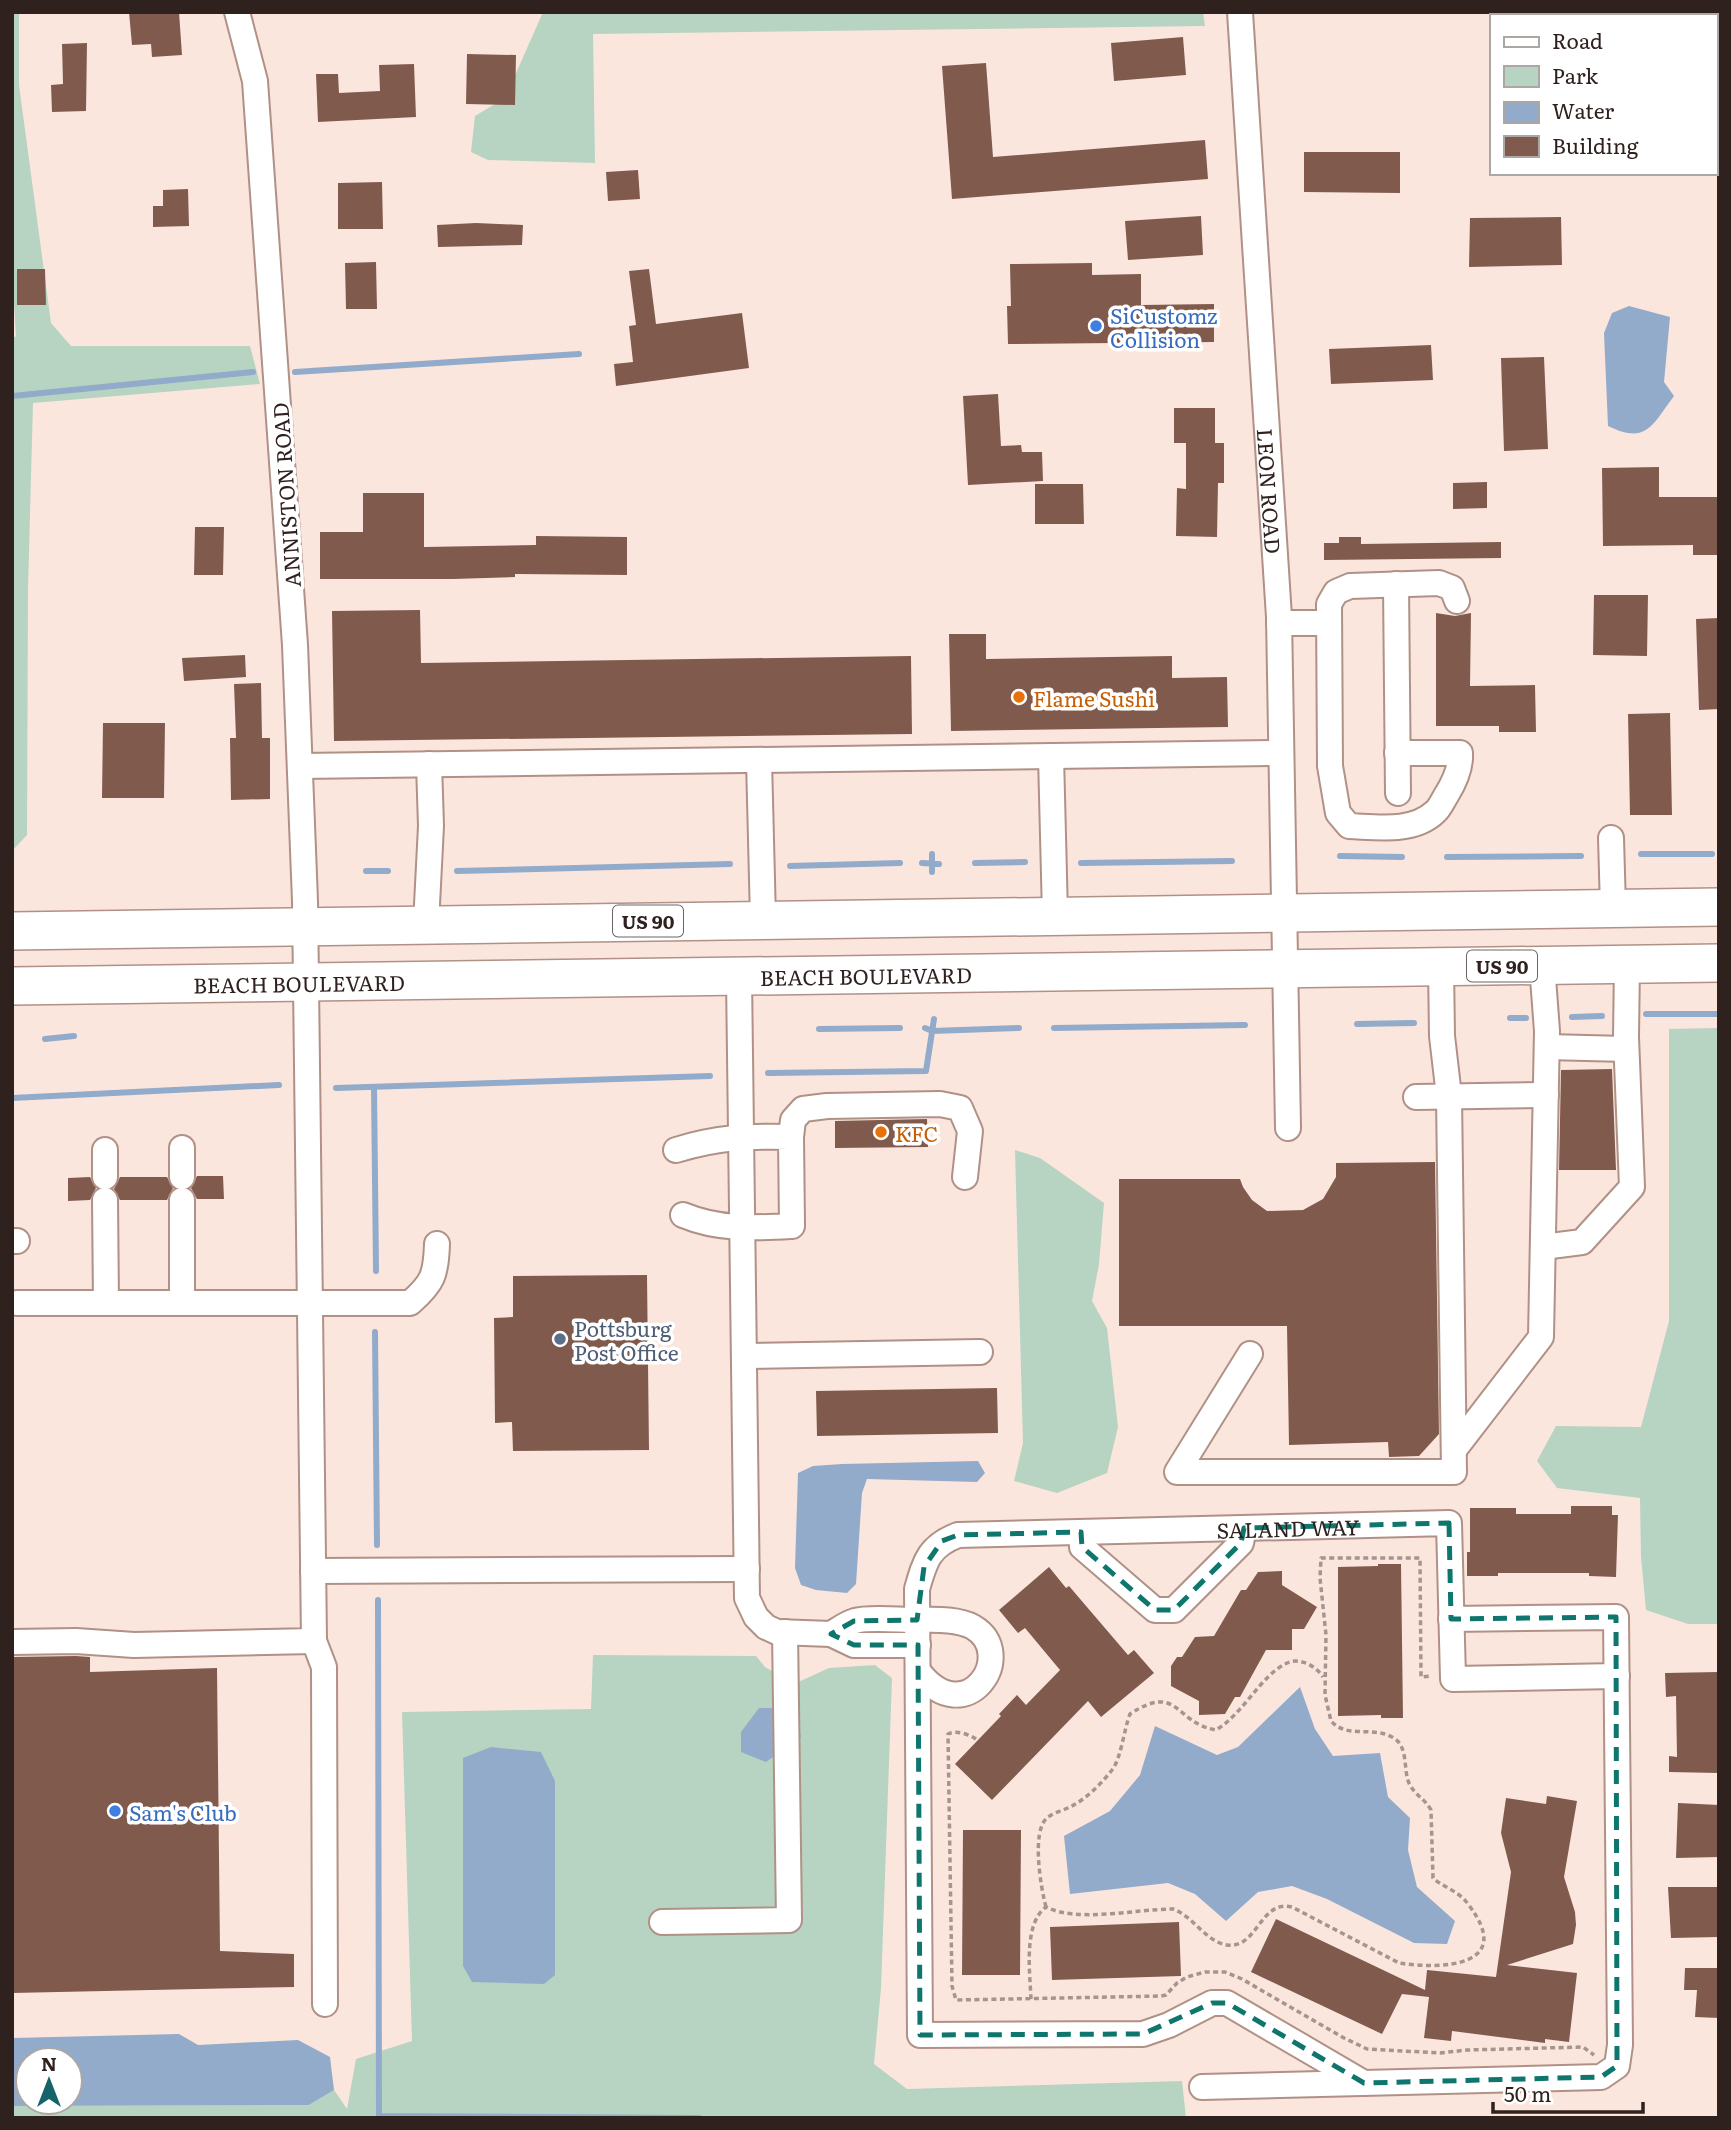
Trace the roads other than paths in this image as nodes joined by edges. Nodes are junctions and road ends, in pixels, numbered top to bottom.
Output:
1 (237, 12) edge
2 (1240, 12) edge
3 (1396, 584) junction
4 (1457, 601) dead end
5 (1279, 623) junction
6 (1329, 623) junction
7 (1397, 752) junction
8 (1281, 753) junction
9 (1051, 756) junction
10 (759, 760) junction
11 (429, 764) junction
12 (300, 766) junction
13 (1398, 793) dead end
14 (1611, 838) dead end
15 (1719, 907) edge
16 (1613, 908) junction
17 (1283, 912) junction
18 (1055, 915) junction
19 (763, 919) junction
20 (426, 924) junction
21 (306, 925) junction
22 (12, 931) edge
23 (1719, 963) edge
24 (1627, 964) junction
25 (1542, 965) junction
26 (1441, 967) junction
27 (1285, 968) junction
28 (739, 977) junction
29 (307, 982) junction
30 (12, 986) edge
31 (1547, 1047) junction
32 (1626, 1049) junction
33 (1546, 1095) junction
34 (1449, 1096) junction
35 (1416, 1097) dead end
36 (1288, 1128) dead end
37 (741, 1136) junction
38 (791, 1137) junction
39 (182, 1149) dead end
40 (105, 1150) dead end
41 (676, 1150) dead end
42 (965, 1177) dead end
43 (683, 1215) dead end
44 (742, 1228) junction
45 (437, 1244) dead end
46 (1543, 1247) junction
47 (17, 1303) dead end
48 (106, 1303) junction
49 (182, 1303) junction
50 (308, 1303) junction
51 (980, 1352) dead end
52 (1250, 1354) dead end
53 (744, 1356) junction
54 (1454, 1450) junction
55 (1244, 1528) junction
56 (1081, 1532) junction
57 (747, 1569) junction
58 (313, 1571) junction
59 (1451, 1619) junction
60 (918, 1620) junction
61 (785, 1632) junction
62 (831, 1634) junction
63 (314, 1641) junction
64 (12, 1642) edge
65 (918, 1645) junction
66 (918, 1671) junction
67 (1617, 1676) junction
68 (662, 1922) dead end
69 (325, 2004) dead end
70 (1364, 2082) junction
71 (1202, 2087) dead end

1 - 12 street, ANNISTON ROAD
2 - 5 street, LEON ROAD
3 - 4 street
3 - 6 street
3 - 7 street
5 - 6 street
5 - 8 street, LEON ROAD
6 - 7 street
7 - 13 street
8 - 9 street
8 - 17 street, LEON ROAD
9 - 10 street
9 - 18 street
10 - 11 street
10 - 19 street
11 - 12 street
11 - 20 street
12 - 21 street, ANNISTON ROAD
14 - 16 street
15 - 16 highway, US 90
16 - 17 highway, US 90
17 - 18 highway, US 90
17 - 27 street, LEON ROAD
18 - 19 highway, US 90
19 - 20 highway, US 90
20 - 21 highway, US 90
21 - 22 highway, US 90
21 - 29 street, ANNISTON ROAD
23 - 24 highway, BEACH BOULEVARD / US 90
24 - 25 highway, BEACH BOULEVARD / US 90
24 - 32 street
25 - 26 highway, BEACH BOULEVARD / US 90
25 - 31 street
26 - 27 highway, BEACH BOULEVARD / US 90
26 - 34 street
27 - 28 highway, BEACH BOULEVARD / US 90
27 - 36 street, LEON ROAD
28 - 29 highway, BEACH BOULEVARD / US 90
28 - 37 street
29 - 30 highway, BEACH BOULEVARD / US 90
29 - 50 street, ANNISTON ROAD
31 - 32 street
31 - 33 street
32 - 46 street
33 - 34 street
33 - 46 street
34 - 35 street
34 - 54 street
37 - 38 street
37 - 41 street
37 - 44 street
38 - 42 street
38 - 44 street
39 - 49 street
40 - 48 street
43 - 44 street
44 - 53 street
45 - 50 street
46 - 54 street
47 - 48 street
48 - 49 street
49 - 50 street
50 - 58 street, ANNISTON ROAD
51 - 53 street
52 - 54 street
53 - 57 street
55 - 56 street, SALAND WAY
55 - 56 street
55 - 59 street, SALAND WAY
56 - 60 street, SALAND WAY
57 - 58 street
57 - 61 street
58 - 63 street, ANNISTON ROAD
59 - 67 street
59 - 67 street, SALAND WAY
60 - 62 street
60 - 65 street, SALAND WAY
60 - 66 street
61 - 62 street
61 - 68 street
62 - 65 street
63 - 64 street
63 - 69 street, ANNISTON ROAD
65 - 66 street, SALAND WAY
66 - 70 street, SALAND WAY
67 - 70 street
70 - 71 street

